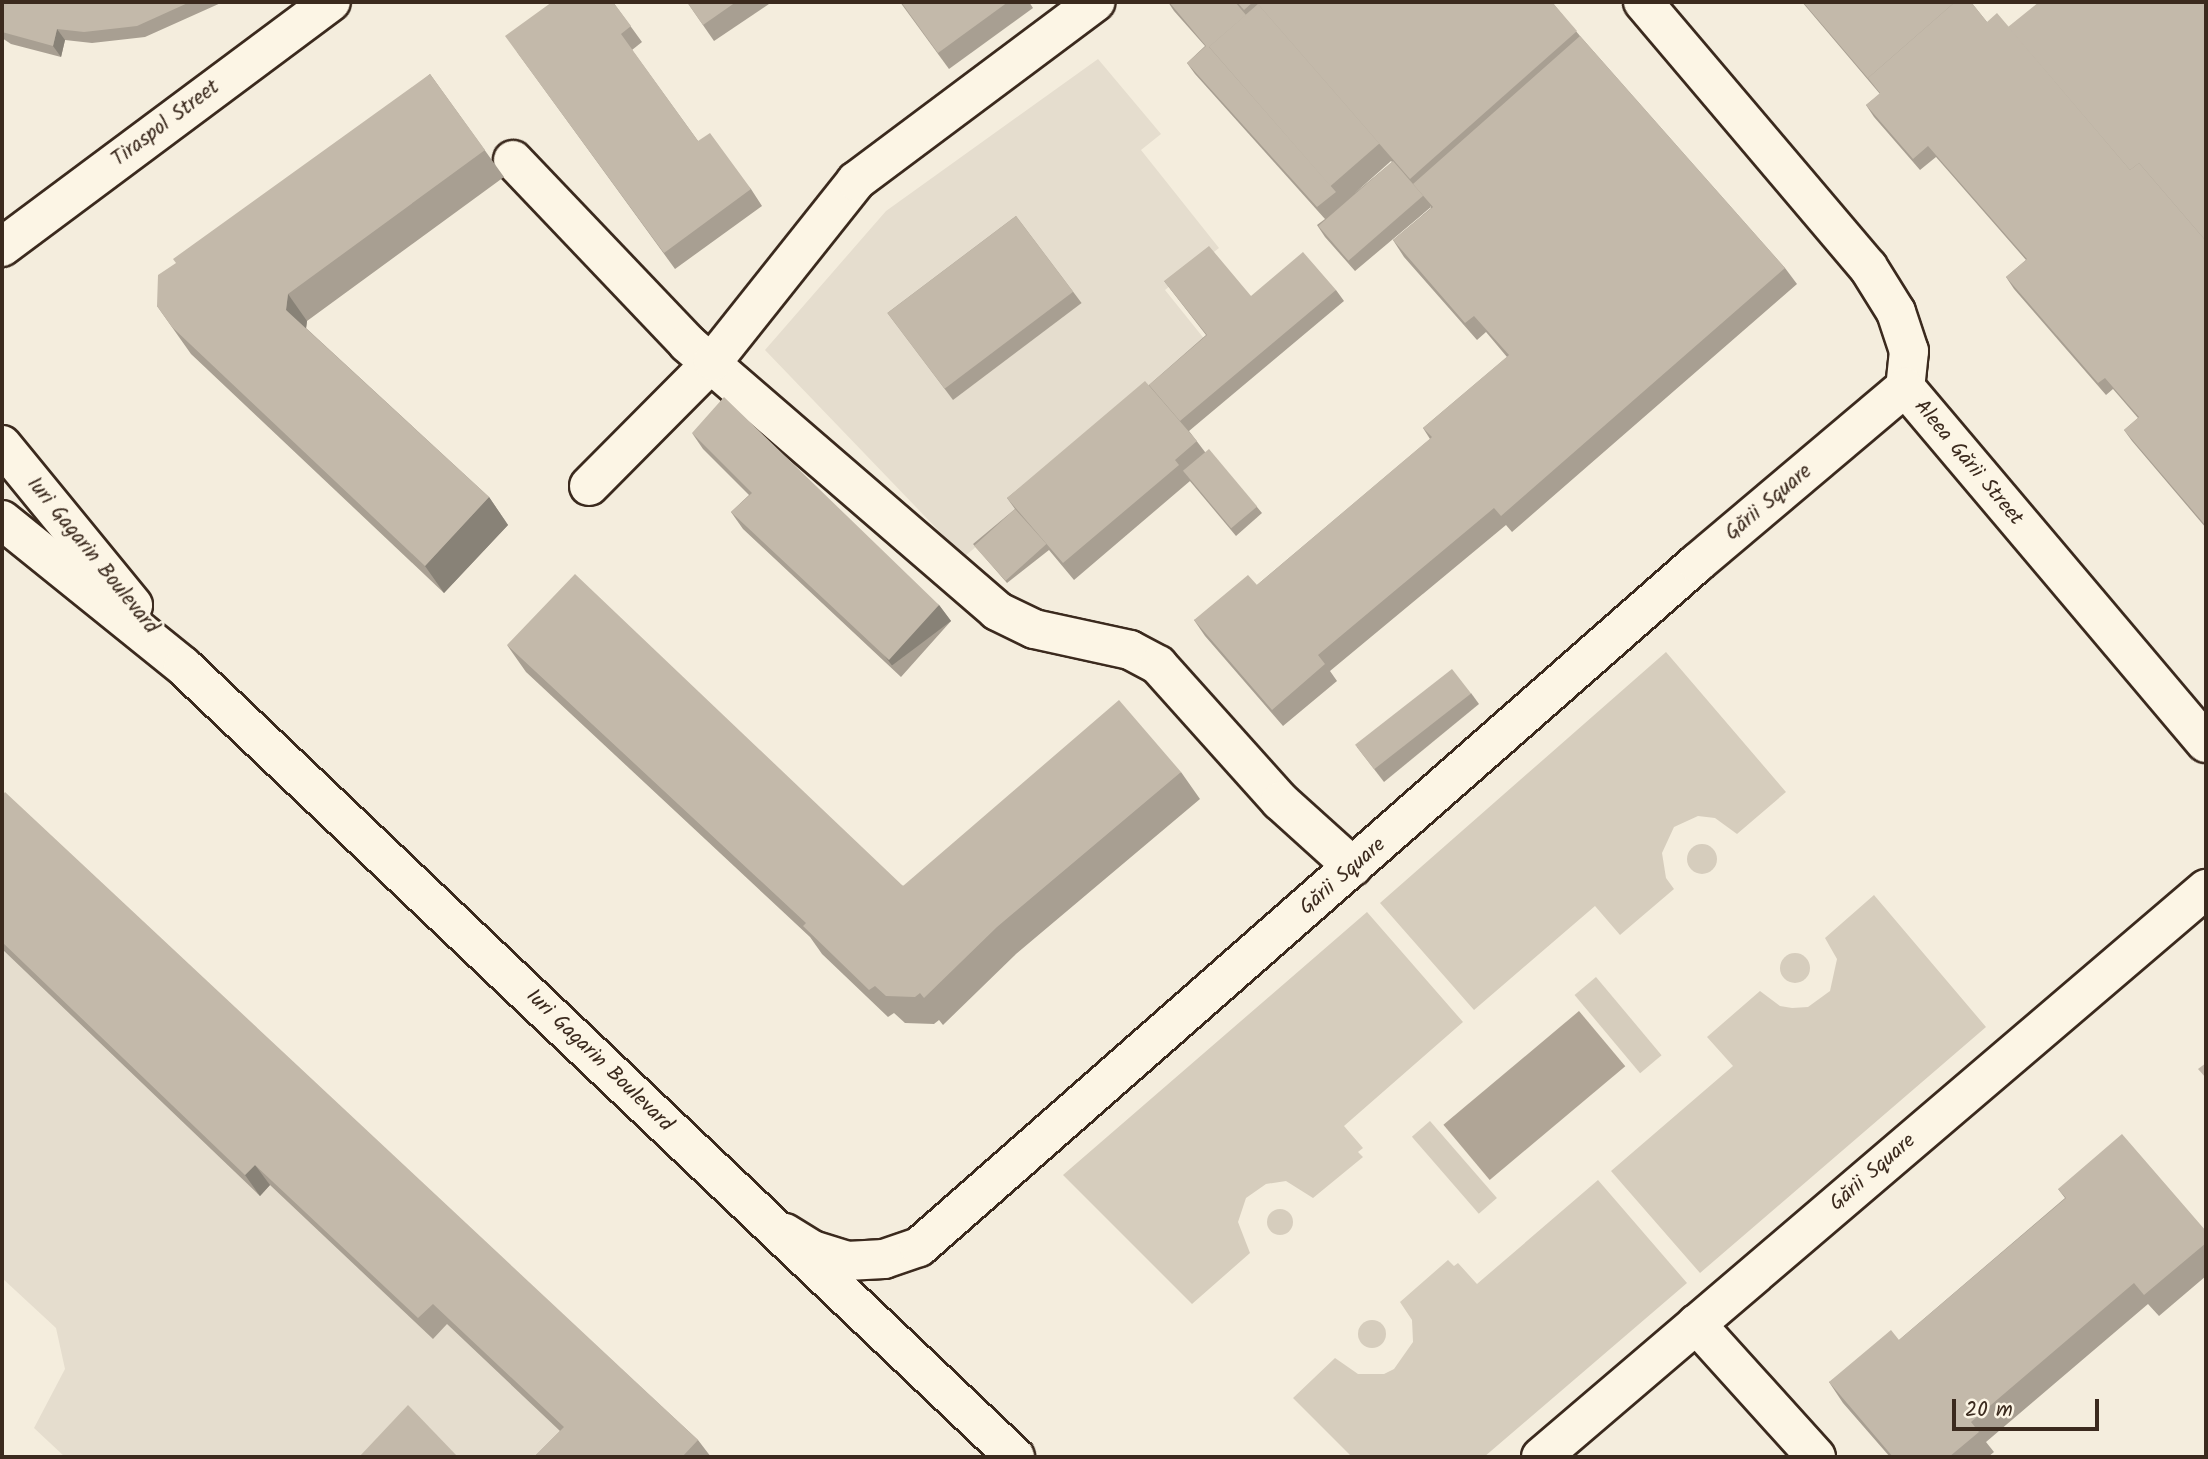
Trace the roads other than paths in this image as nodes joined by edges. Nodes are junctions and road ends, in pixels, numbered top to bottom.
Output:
1 (331, 2) edge
2 (1095, 2) edge
3 (1643, 2) edge
4 (513, 160) dead end
5 (2, 247) edge
6 (713, 361) junction
7 (1905, 387) junction
8 (2, 445) edge
9 (589, 486) dead end
10 (2, 520) edge
11 (183, 666) junction
12 (2206, 743) edge
13 (1353, 867) junction
14 (2206, 888) edge
15 (754, 1208) junction
16 (1696, 1324) junction
17 (1014, 1457) edge
18 (1541, 1457) edge
19 (1816, 1457) edge

1 - 5 street, Tiraspol Street
2 - 6 street
3 - 7 street, Aleea Gării Street
4 - 6 street
6 - 9 street
6 - 13 street
7 - 12 street, Aleea Gării Street
7 - 13 street, Gării Square
8 - 11 street, Iuri Gagarin Boulevard
10 - 11 street, Iuri Gagarin Boulevard
11 - 15 street, Iuri Gagarin Boulevard
13 - 15 street, Gării Square
14 - 16 street, Gării Square
15 - 17 street, Iuri Gagarin Boulevard
16 - 18 street, Gării Square
16 - 19 street

